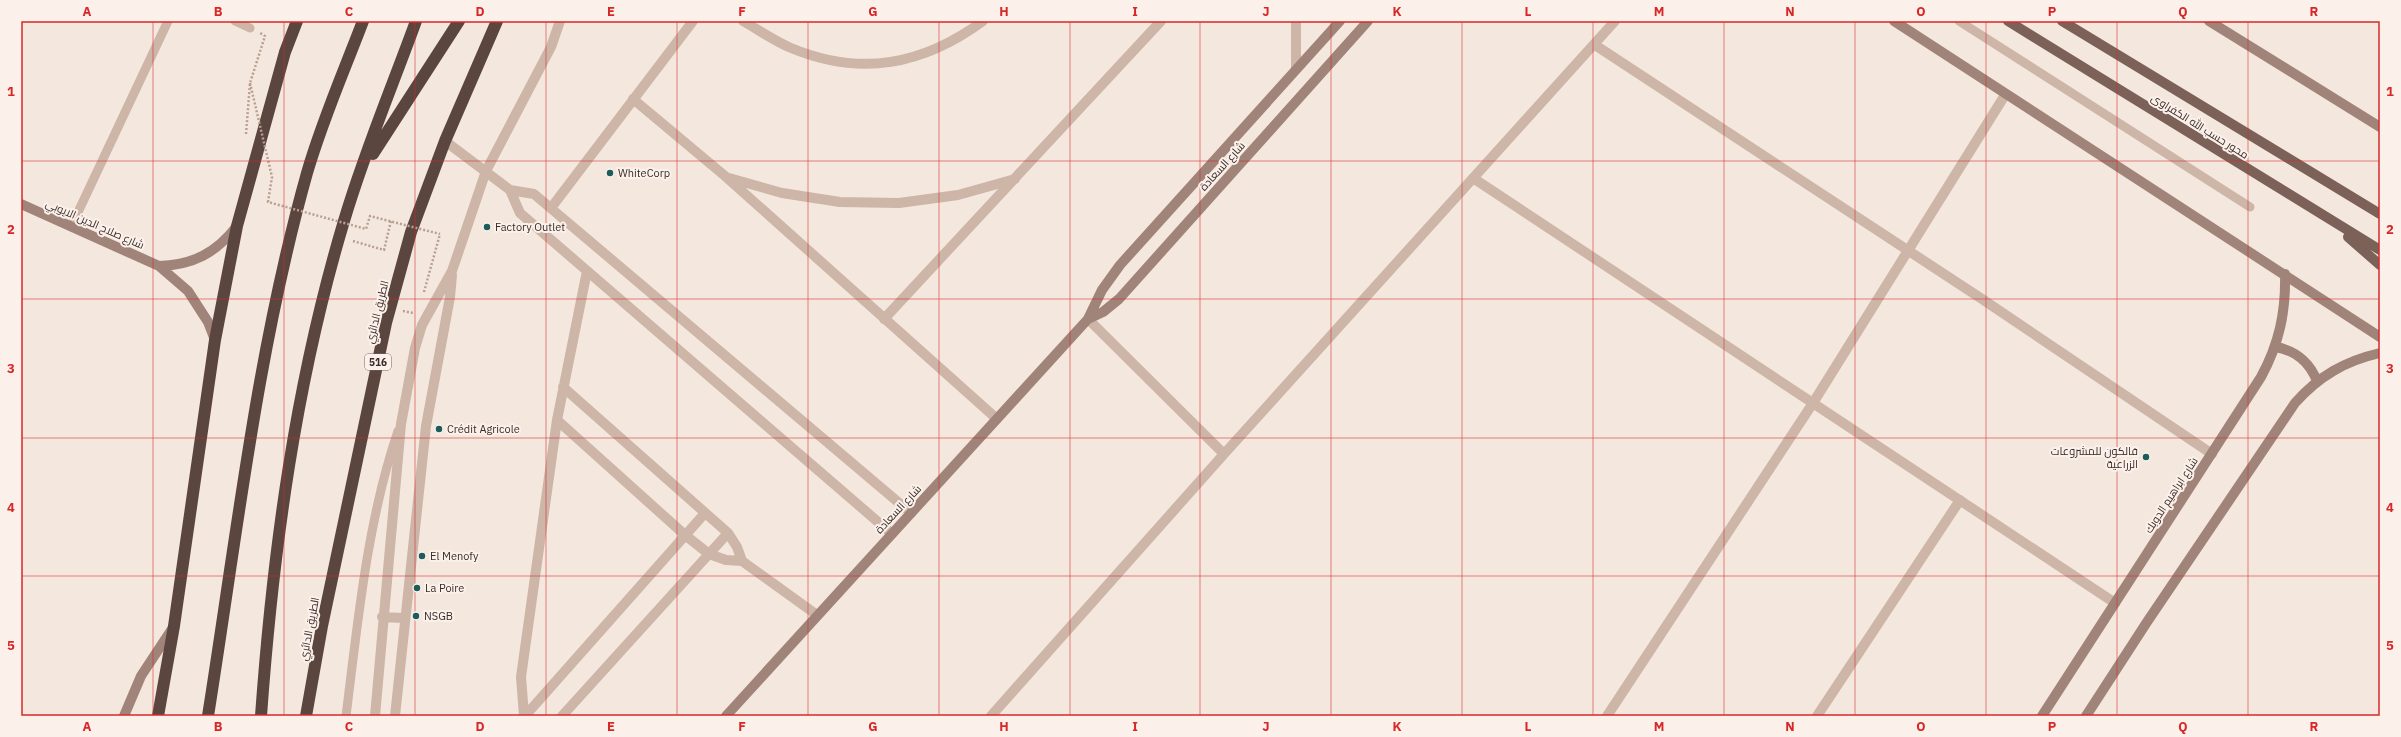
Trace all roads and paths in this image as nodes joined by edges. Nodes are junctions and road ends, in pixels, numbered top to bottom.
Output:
1 (168, 21) edge
2 (235, 21) edge
3 (297, 21) edge
4 (363, 21) edge
5 (416, 21) edge
6 (459, 21) edge
7 (498, 21) edge
8 (560, 21) edge
9 (693, 21) edge
10 (743, 21) edge
11 (983, 21) edge
12 (1161, 21) edge
13 (1296, 21) edge
14 (1340, 21) edge
15 (1368, 21) edge
16 (1615, 21) edge
17 (1894, 21) edge
18 (1959, 21) edge
19 (2008, 21) edge
20 (2062, 21) edge
21 (2209, 21) edge
22 (250, 28) dead end
23 (265, 36) dead end
24 (1595, 45) junction
25 (1296, 69) junction
26 (2005, 95) junction
27 (633, 100) junction
28 (2380, 127) edge
29 (445, 141) junction
30 (486, 171) junction
31 (361, 172) junction
32 (725, 176) junction
33 (1474, 178) junction
34 (1016, 179) junction
35 (510, 190) junction
36 (2344, 193) junction
37 (21, 204) edge
38 (2250, 207) dead end
39 (2380, 207) edge
40 (551, 208) junction
41 (2380, 214) edge
42 (2326, 219) junction
43 (391, 221) junction
44 (237, 226) junction
45 (71, 227) junction
46 (339, 238) junction
47 (2380, 250) edge
48 (1909, 251) junction
49 (2380, 265) edge
50 (159, 266) junction
51 (452, 270) junction
52 (587, 271) junction
53 (2285, 274) junction
54 (422, 299) dead end
55 (884, 319) junction
56 (1088, 319) junction
57 (2380, 337) edge
58 (215, 340) junction
59 (2276, 347) junction
60 (2380, 354) edge
61 (2317, 381) junction
62 (563, 388) junction
63 (1813, 403) junction
64 (997, 419) junction
65 (557, 420) junction
66 (401, 424) junction
67 (1224, 454) junction
68 (2212, 454) junction
69 (1960, 500) junction
70 (705, 513) junction
71 (911, 513) junction
72 (728, 533) junction
73 (892, 534) junction
74 (685, 535) junction
75 (709, 554) junction
76 (742, 561) junction
77 (2115, 603) junction
78 (817, 615) junction
79 (382, 617) junction
80 (403, 618) junction
81 (174, 626) junction
82 (124, 716) edge
83 (158, 716) edge
84 (208, 716) edge
85 (261, 716) edge
86 (306, 716) edge
87 (346, 716) edge
88 (375, 716) edge
89 (395, 716) edge
90 (525, 716) edge
91 (562, 716) edge
92 (726, 716) edge
93 (991, 716) edge
94 (1607, 716) edge
95 (1817, 716) edge
96 (2042, 716) edge
97 (2086, 716) edge

1 - 45 lane
2 - 22 lane
3 - 44 highway
4 - 84 highway
5 - 31 highway
6 - 31 highway
7 - 29 highway, الطريق الدائري / 516
8 - 30 street
9 - 27 street
10 - 11 street
12 - 34 street
13 - 25 street
14 - 25 street, شارع السعادة
15 - 56 street, شارع السعادة
16 - 24 street
17 - 26 street
18 - 38 lane
19 - 42 main road, محور حسب الله الكفراوى
20 - 36 main road, محور حسب الله الكفراوى
21 - 28 street
23 - 43 path, bridge
24 - 33 street
24 - 48 street
25 - 56 street, شارع السعادة
26 - 48 street
26 - 53 street
27 - 32 street
27 - 40 street
29 - 30 street
29 - 86 highway, الطريق الدائري / 516
30 - 35 street
30 - 51 street
31 - 46 highway
32 - 34 street
32 - 55 street
33 - 63 street
33 - 67 street
34 - 55 street
35 - 40 street
35 - 52 street
36 - 39 main road
36 - 41 main road, محور حسب الله الكفراوى
37 - 45 street, شارع صلاح الدين الايوبي
40 - 71 street
42 - 47 main road, محور حسب الله الكفراوى
42 - 49 main road
43 - 46 path
43 - 54 path, bridge
44 - 50 street, شارع صلاح الدين الايوبي
44 - 58 highway
45 - 50 street, شارع صلاح الدين الايوبي
46 - 85 highway
48 - 63 street
48 - 68 street
50 - 58 street, شارع صلاح الدين الايوبي
51 - 66 street
51 - 80 street
52 - 62 street
52 - 73 street
53 - 57 street
53 - 59 street, شارع ابراهيم الدوبك
55 - 64 street
56 - 64 street, شارع السعادة
56 - 67 street
58 - 81 highway
59 - 61 street
59 - 68 street, شارع ابراهيم الدوبك
60 - 61 street
61 - 97 street
62 - 65 street
62 - 70 street
63 - 69 street
63 - 94 street
64 - 71 street, شارع السعادة
65 - 74 street
65 - 90 street
66 - 79 street
66 - 87 lane
67 - 93 street
68 - 77 street, شارع ابراهيم الدوبك
69 - 77 street
69 - 95 street
70 - 72 street
70 - 74 street
71 - 73 street, شارع السعادة
72 - 75 street
72 - 76 street
73 - 78 street, شارع السعادة
74 - 75 street
74 - 90 street
75 - 76 street
75 - 91 street
76 - 78 street
77 - 96 street, شارع ابراهيم الدوبك
78 - 92 street, شارع السعادة
79 - 80 street
79 - 88 street
80 - 89 street
81 - 82 street
81 - 83 highway

